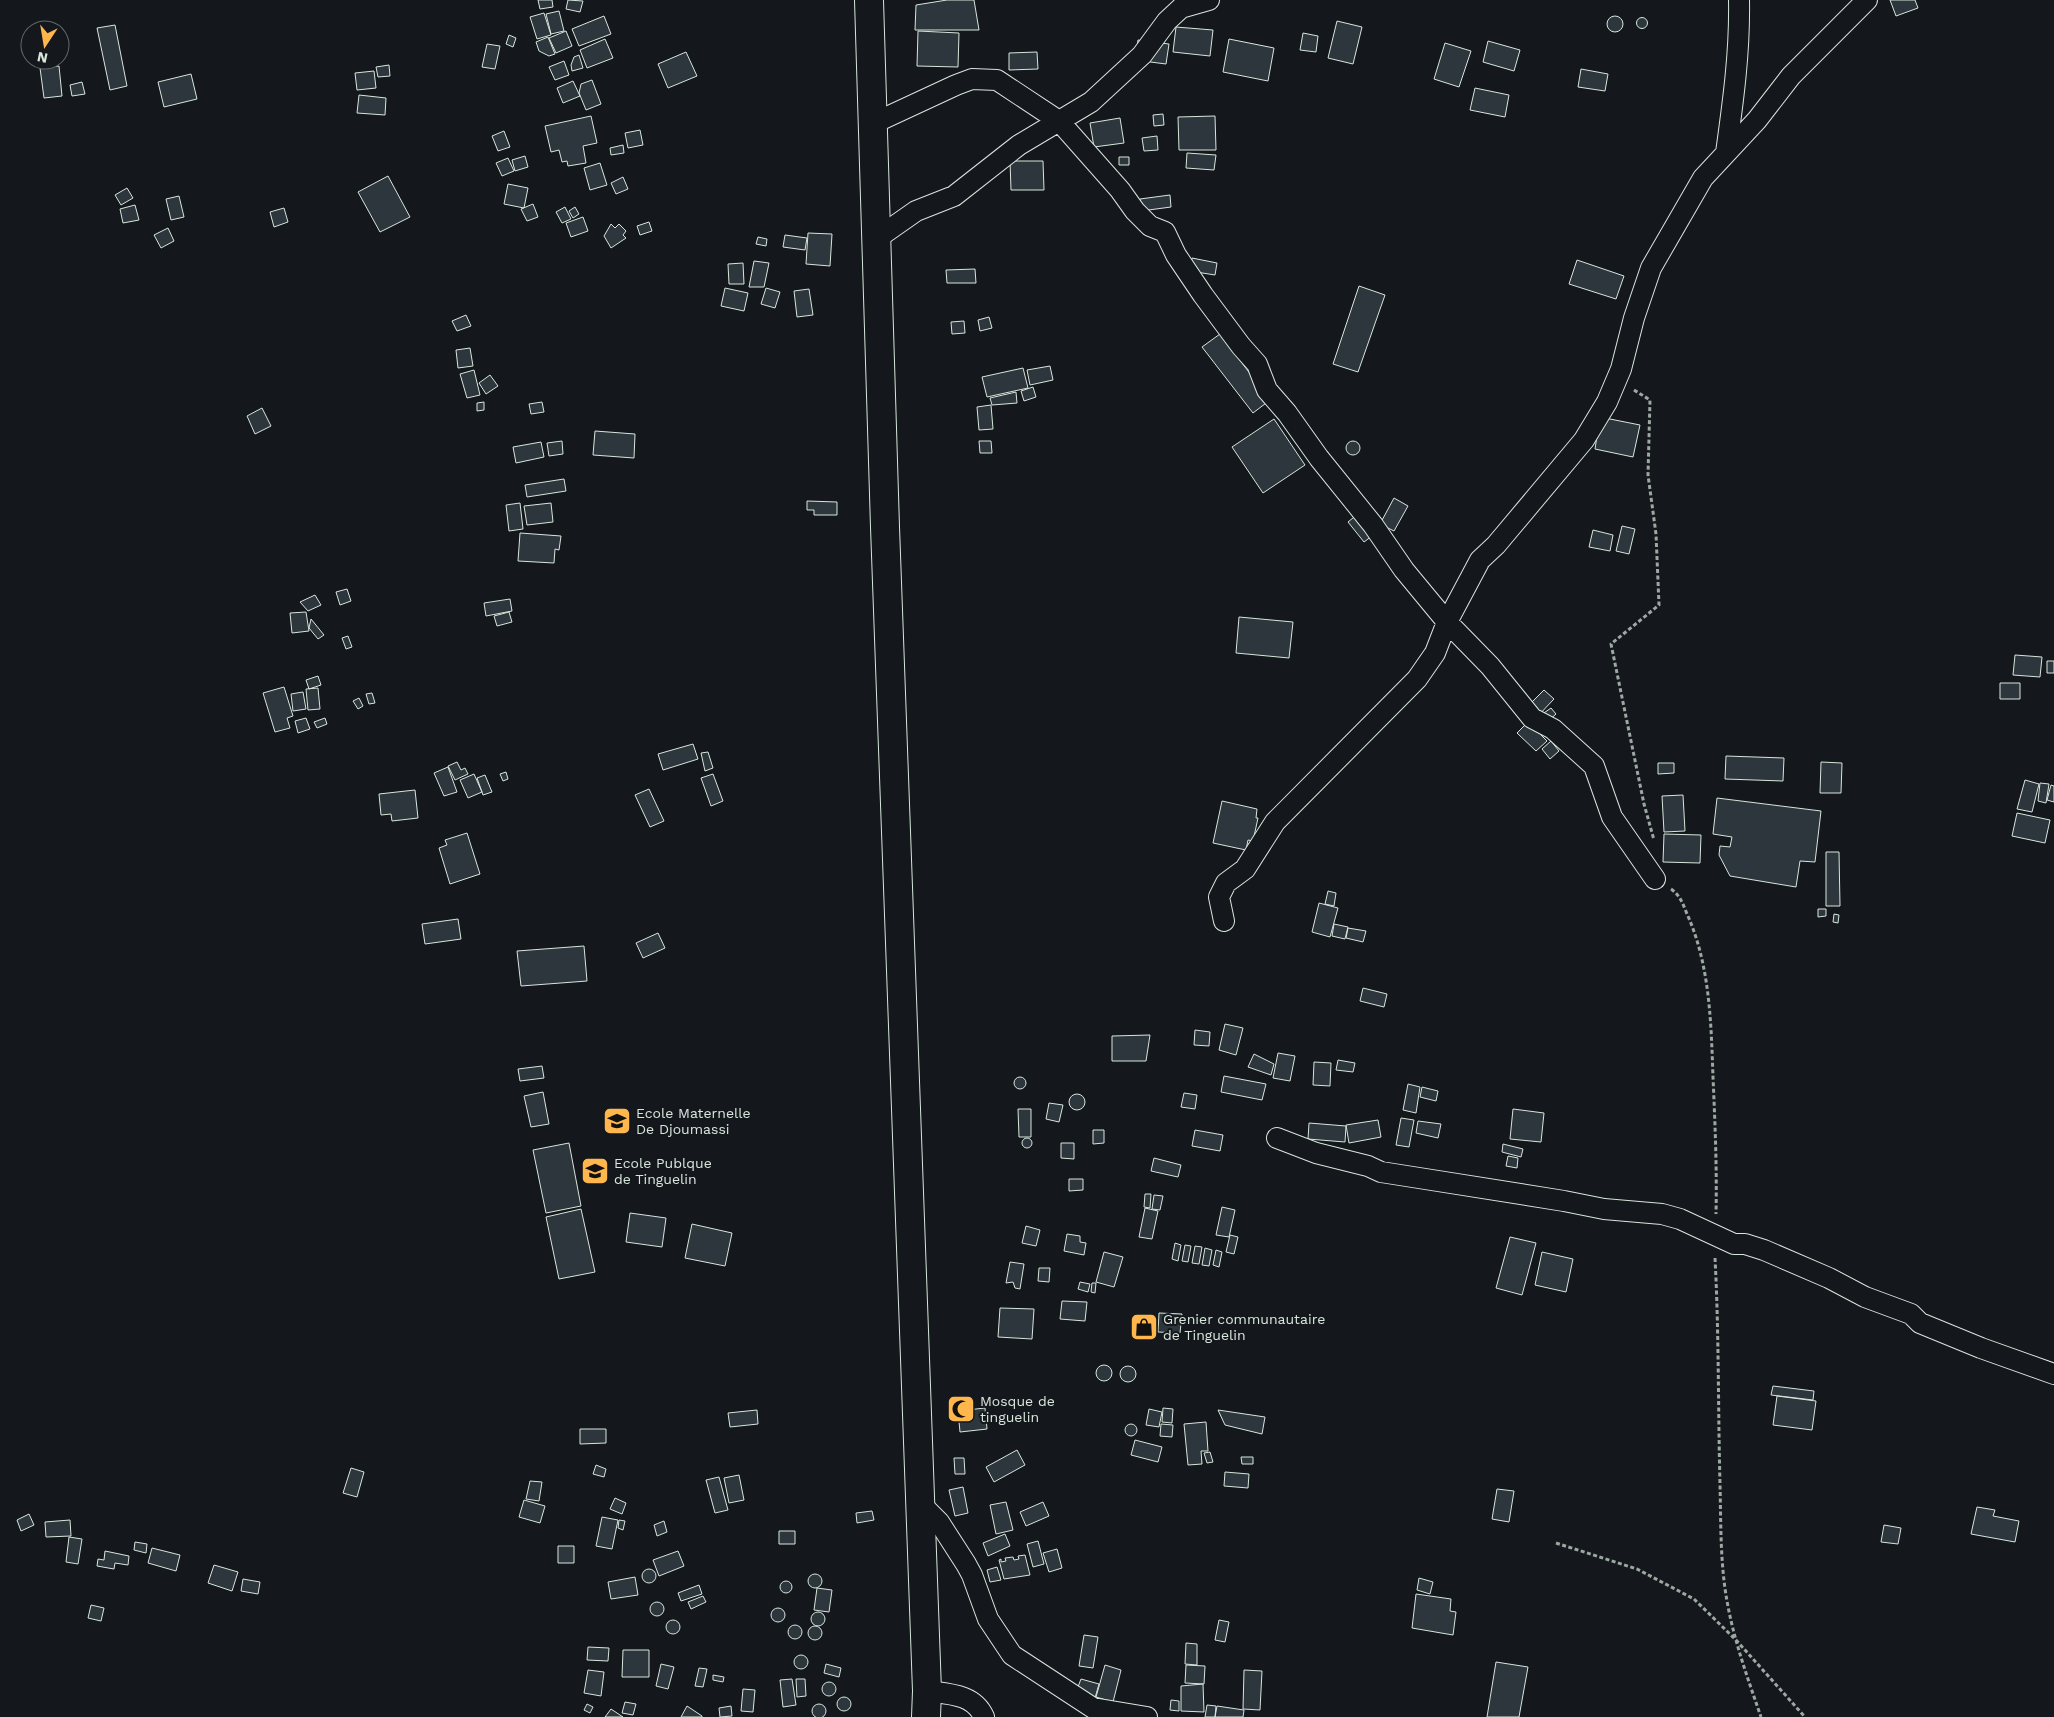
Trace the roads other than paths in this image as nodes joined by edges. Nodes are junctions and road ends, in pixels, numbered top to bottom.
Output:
1 (869, 0) edge
2 (1209, 0) edge
3 (1739, 0) edge
4 (1867, 0) edge
5 (1059, 121) junction
6 (872, 124) junction
7 (1726, 153) junction
8 (876, 239) junction
9 (1447, 622) junction
10 (1655, 878) road end
11 (1224, 920) dead end
12 (1277, 1138) dead end
13 (2054, 1374) edge
14 (920, 1503) junction
15 (927, 1704) edge
16 (984, 1717) edge
17 (1147, 1717) edge

1 - 6 main road
2 - 5 street
3 - 7 street
4 - 7 street
5 - 6 street
5 - 8 street
5 - 9 street
6 - 8 main road
7 - 9 street
8 - 14 main road
9 - 10 street
9 - 11 street
12 - 13 street
14 - 15 main road
14 - 17 street
15 - 16 street

